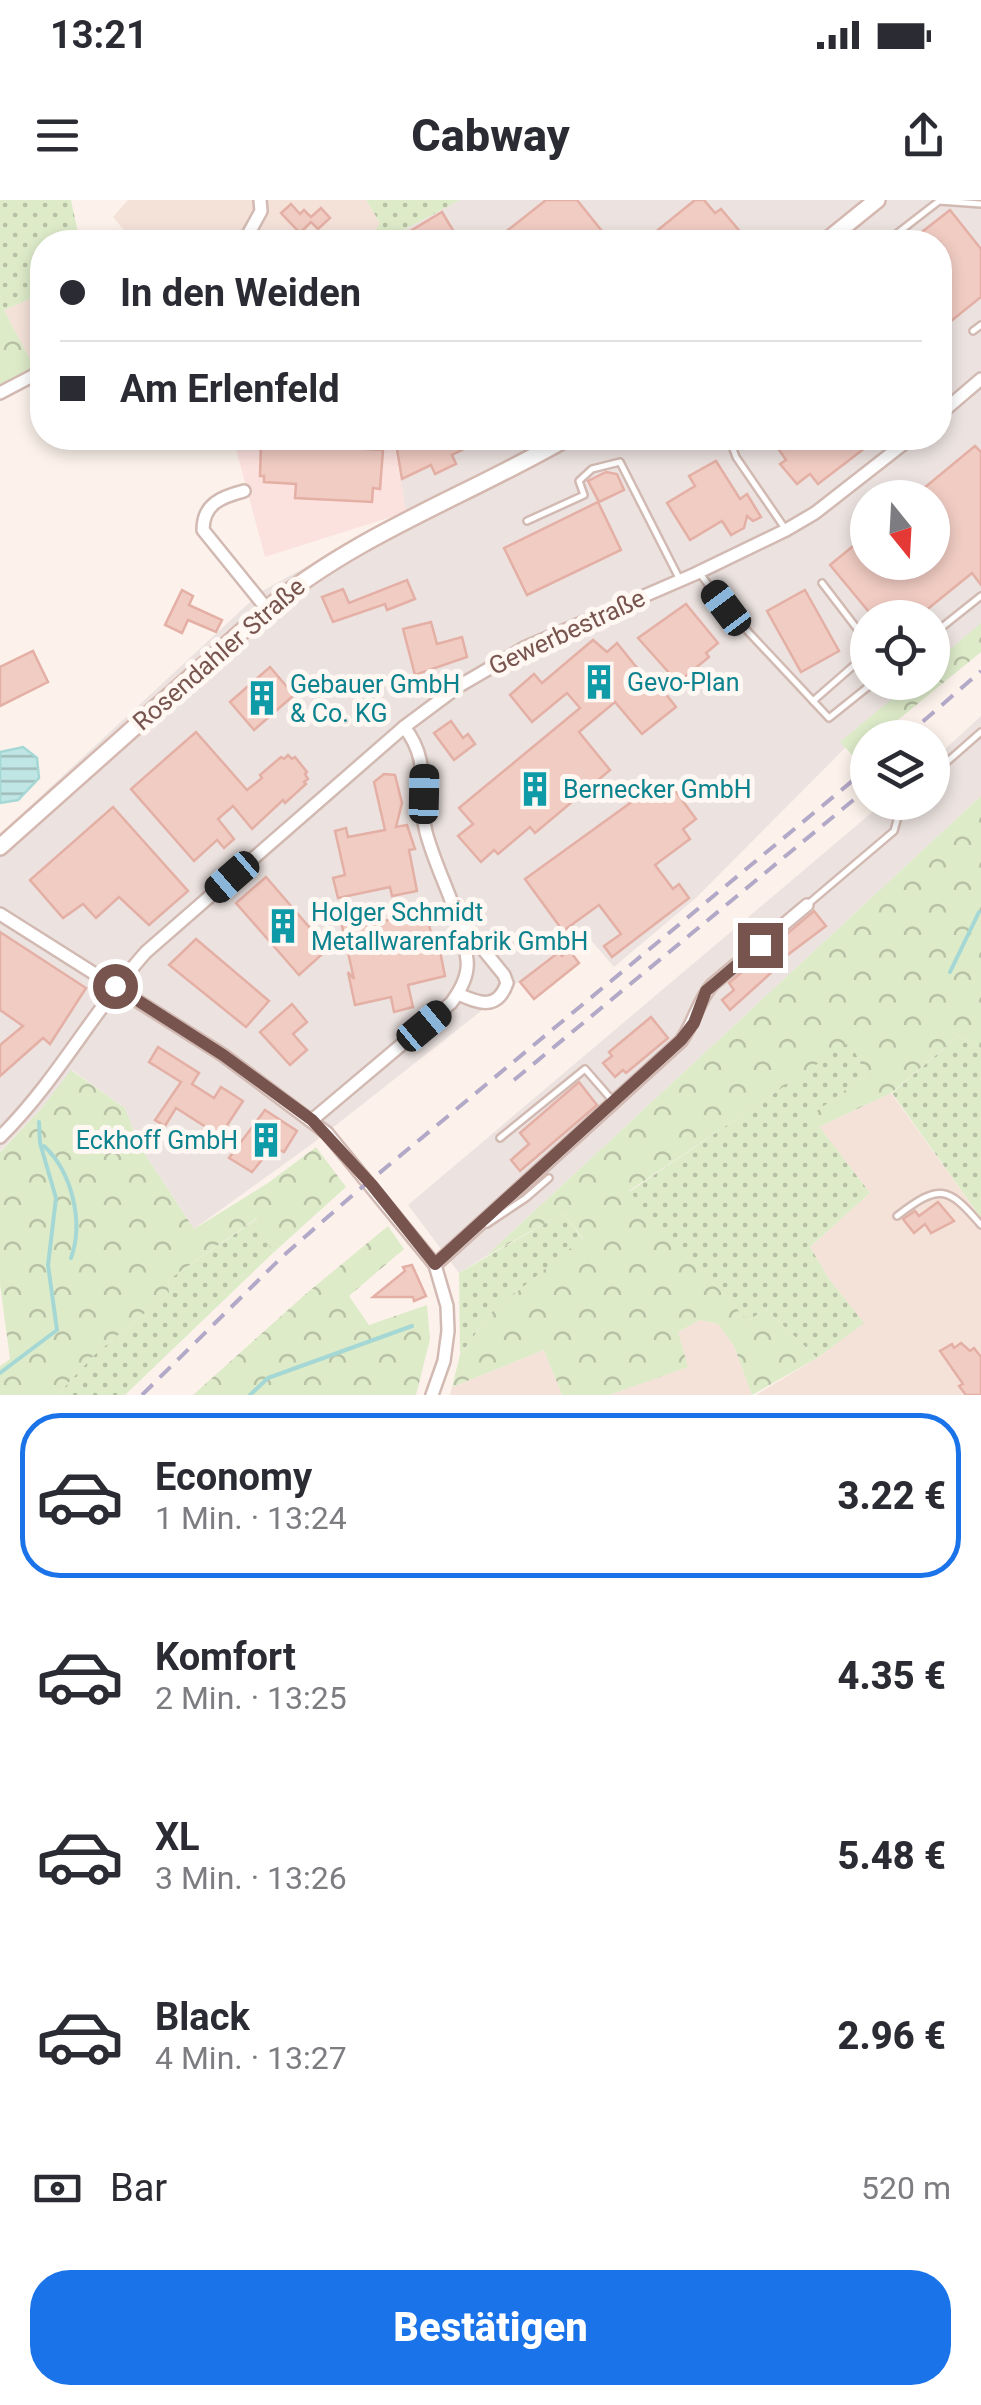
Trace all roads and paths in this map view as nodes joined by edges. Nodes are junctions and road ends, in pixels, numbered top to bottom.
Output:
1 (260, 200) edge
2 (878, 200) edge
3 (981, 204) edge
4 (252, 230) edge
5 (840, 230) edge
6 (902, 230) edge
7 (981, 325) edge
8 (973, 331) dead end
9 (30, 378) edge
10 (981, 380) edge
11 (0, 393) edge
12 (952, 404) edge
13 (544, 450) edge
14 (733, 450) edge
15 (895, 450) edge
16 (244, 491) dead end
17 (527, 520) dead end
18 (786, 530) junction
19 (700, 572) junction
20 (680, 580) junction
21 (822, 583) dead end
22 (981, 596) edge
23 (266, 609) junction
24 (850, 620) edge
25 (950, 621) edge
26 (850, 668) edge
27 (813, 700) junction
28 (852, 700) edge
29 (404, 727) junction
30 (981, 732) edge
31 (950, 759) edge
32 (897, 820) edge
33 (0, 847) edge
34 (807, 905) joint
35 (0, 914) edge
36 (456, 916) junction
37 (115, 986) junction
38 (458, 994) junction
39 (612, 1100) junction
40 (312, 1120) junction
41 (0, 1138) edge
42 (500, 1138) dead end
43 (549, 1178) dead end
44 (897, 1216) dead end
45 (479, 1224) junction
46 (981, 1225) edge
47 (435, 1264) junction
48 (432, 1395) edge

1 - 4 street
2 - 5 main road
3 - 6 lane
7 - 8 lane
9 - 11 street
10 - 12 street
13 - 23 main road, Rosendahler Straße
14 - 18 lane
15 - 18 street, Gewerbestraße
16 - 23 street
17 - 20 lane
18 - 19 street, Gewerbestraße
19 - 20 street, Gewerbestraße
19 - 27 lane
20 - 29 street, Gewerbestraße
21 - 24 lane
22 - 25 lane
23 - 33 main road, Rosendahler Straße
26 - 27 lane
27 - 28 lane
29 - 36 street
29 - 37 street, Gewerbestraße
30 - 31 lane
32 - 34 lane
34 - 39 street
35 - 37 street
36 - 38 street
36 - 38 street
37 - 40 street
37 - 41 street, Gewerbestraße
38 - 40 street
39 - 42 lane
39 - 45 street
40 - 47 street
43 - 45 lane
44 - 46 lane
45 - 47 street
47 - 48 street

